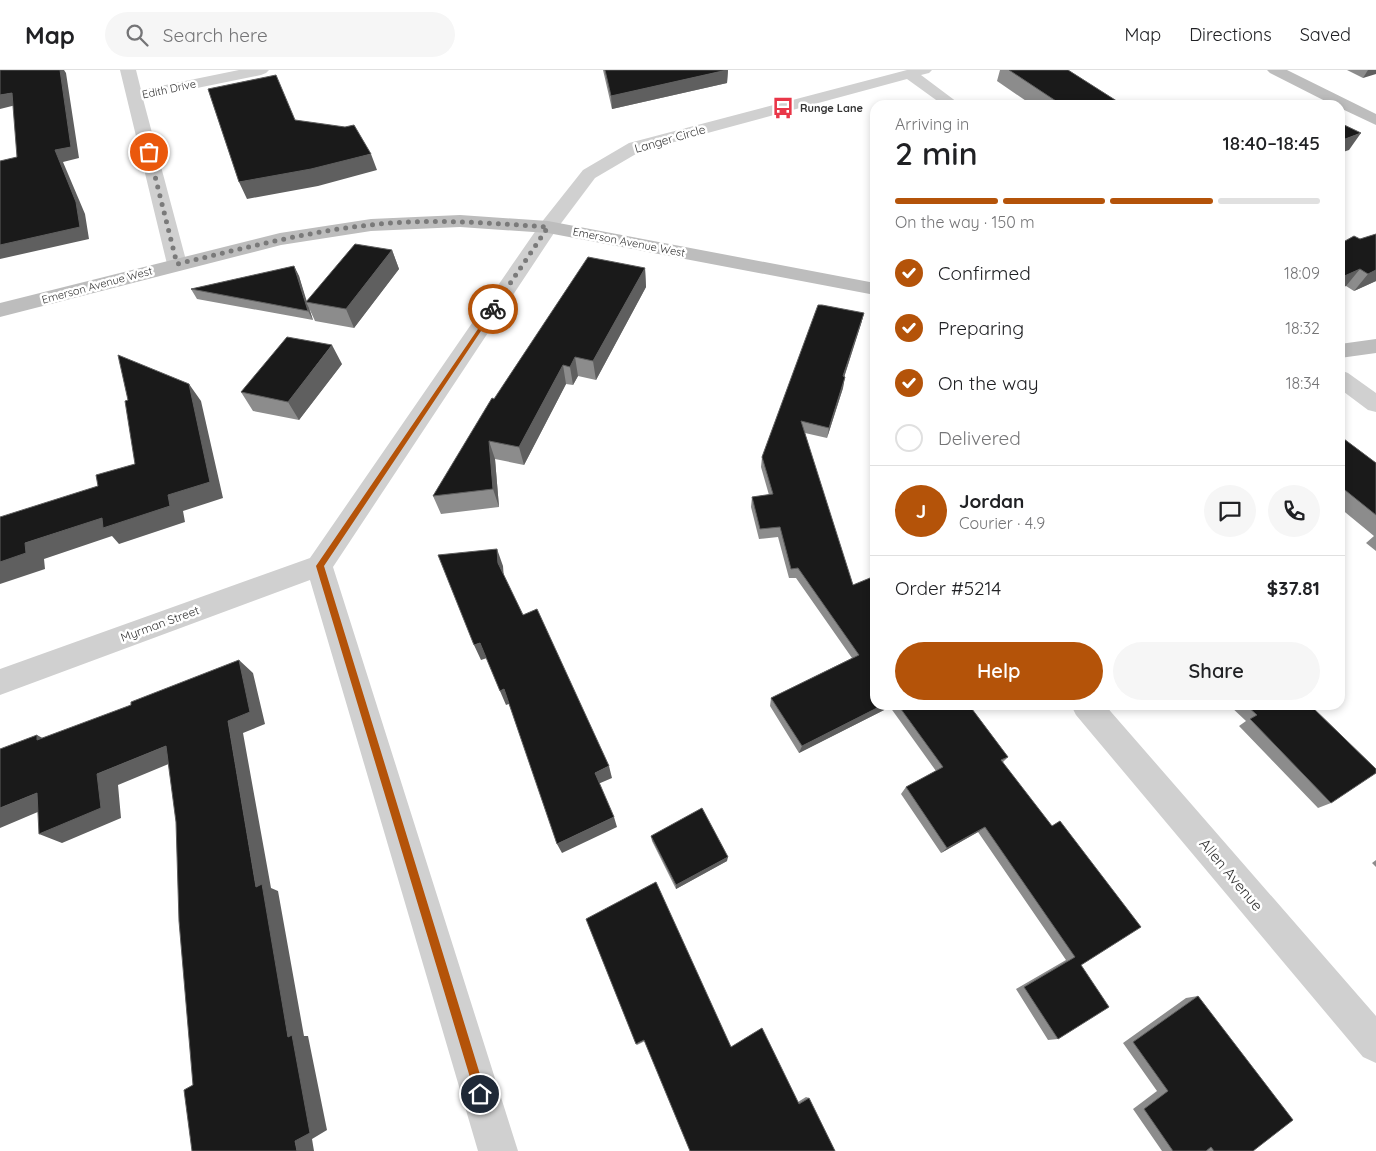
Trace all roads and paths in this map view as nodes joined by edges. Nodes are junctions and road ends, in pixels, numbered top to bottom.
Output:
1 (128, 70) edge
2 (261, 70) edge
3 (1275, 70) edge
4 (916, 72) edge
5 (135, 96) junction
6 (947, 100) edge
7 (1336, 100) edge
8 (1345, 105) edge
9 (1376, 120) edge
10 (548, 227) junction
11 (177, 264) junction
12 (870, 288) edge
13 (0, 310) edge
14 (1376, 346) edge
15 (1345, 350) edge
16 (1345, 382) edge
17 (1376, 404) edge
18 (320, 566) junction
19 (0, 682) edge
20 (1090, 710) edge
21 (1376, 1044) edge
22 (498, 1151) edge

1 - 5 street
2 - 5 street, Edith Drive
3 - 7 street
4 - 6 street, Langer Circle
4 - 10 street, Langer Circle
5 - 11 street
8 - 9 street
10 - 11 street, Emerson Avenue West
10 - 12 street, Emerson Avenue West
10 - 18 street, Langer Circle
11 - 13 street, Emerson Avenue West
14 - 15 street
16 - 17 street
18 - 19 street, Myrman Street
18 - 22 street
20 - 21 street, Allen Avenue

